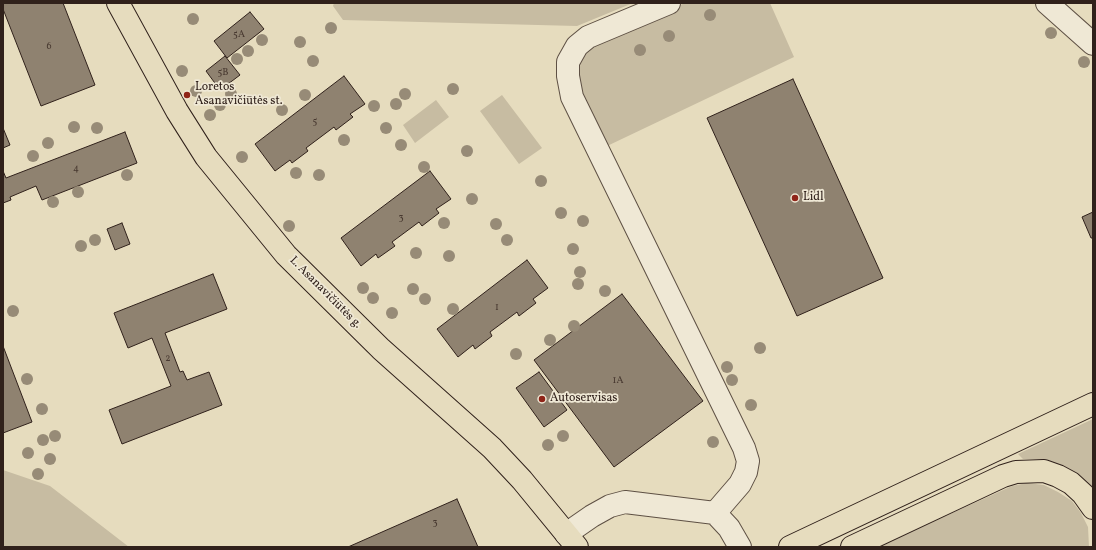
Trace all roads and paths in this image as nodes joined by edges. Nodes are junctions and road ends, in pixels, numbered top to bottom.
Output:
1 (118, 3) edge
2 (669, 3) edge
3 (1047, 3) edge
4 (1093, 44) edge
5 (1093, 404) edge
6 (1093, 508) edge
7 (715, 513) junction
8 (571, 541) edge
9 (740, 547) edge
10 (790, 547) edge
11 (852, 547) edge

1 - 8 main road, L. Asanavičiūtės g.
2 - 7 street
3 - 4 street
5 - 10 main road
6 - 11 main road
7 - 8 street
7 - 9 street

